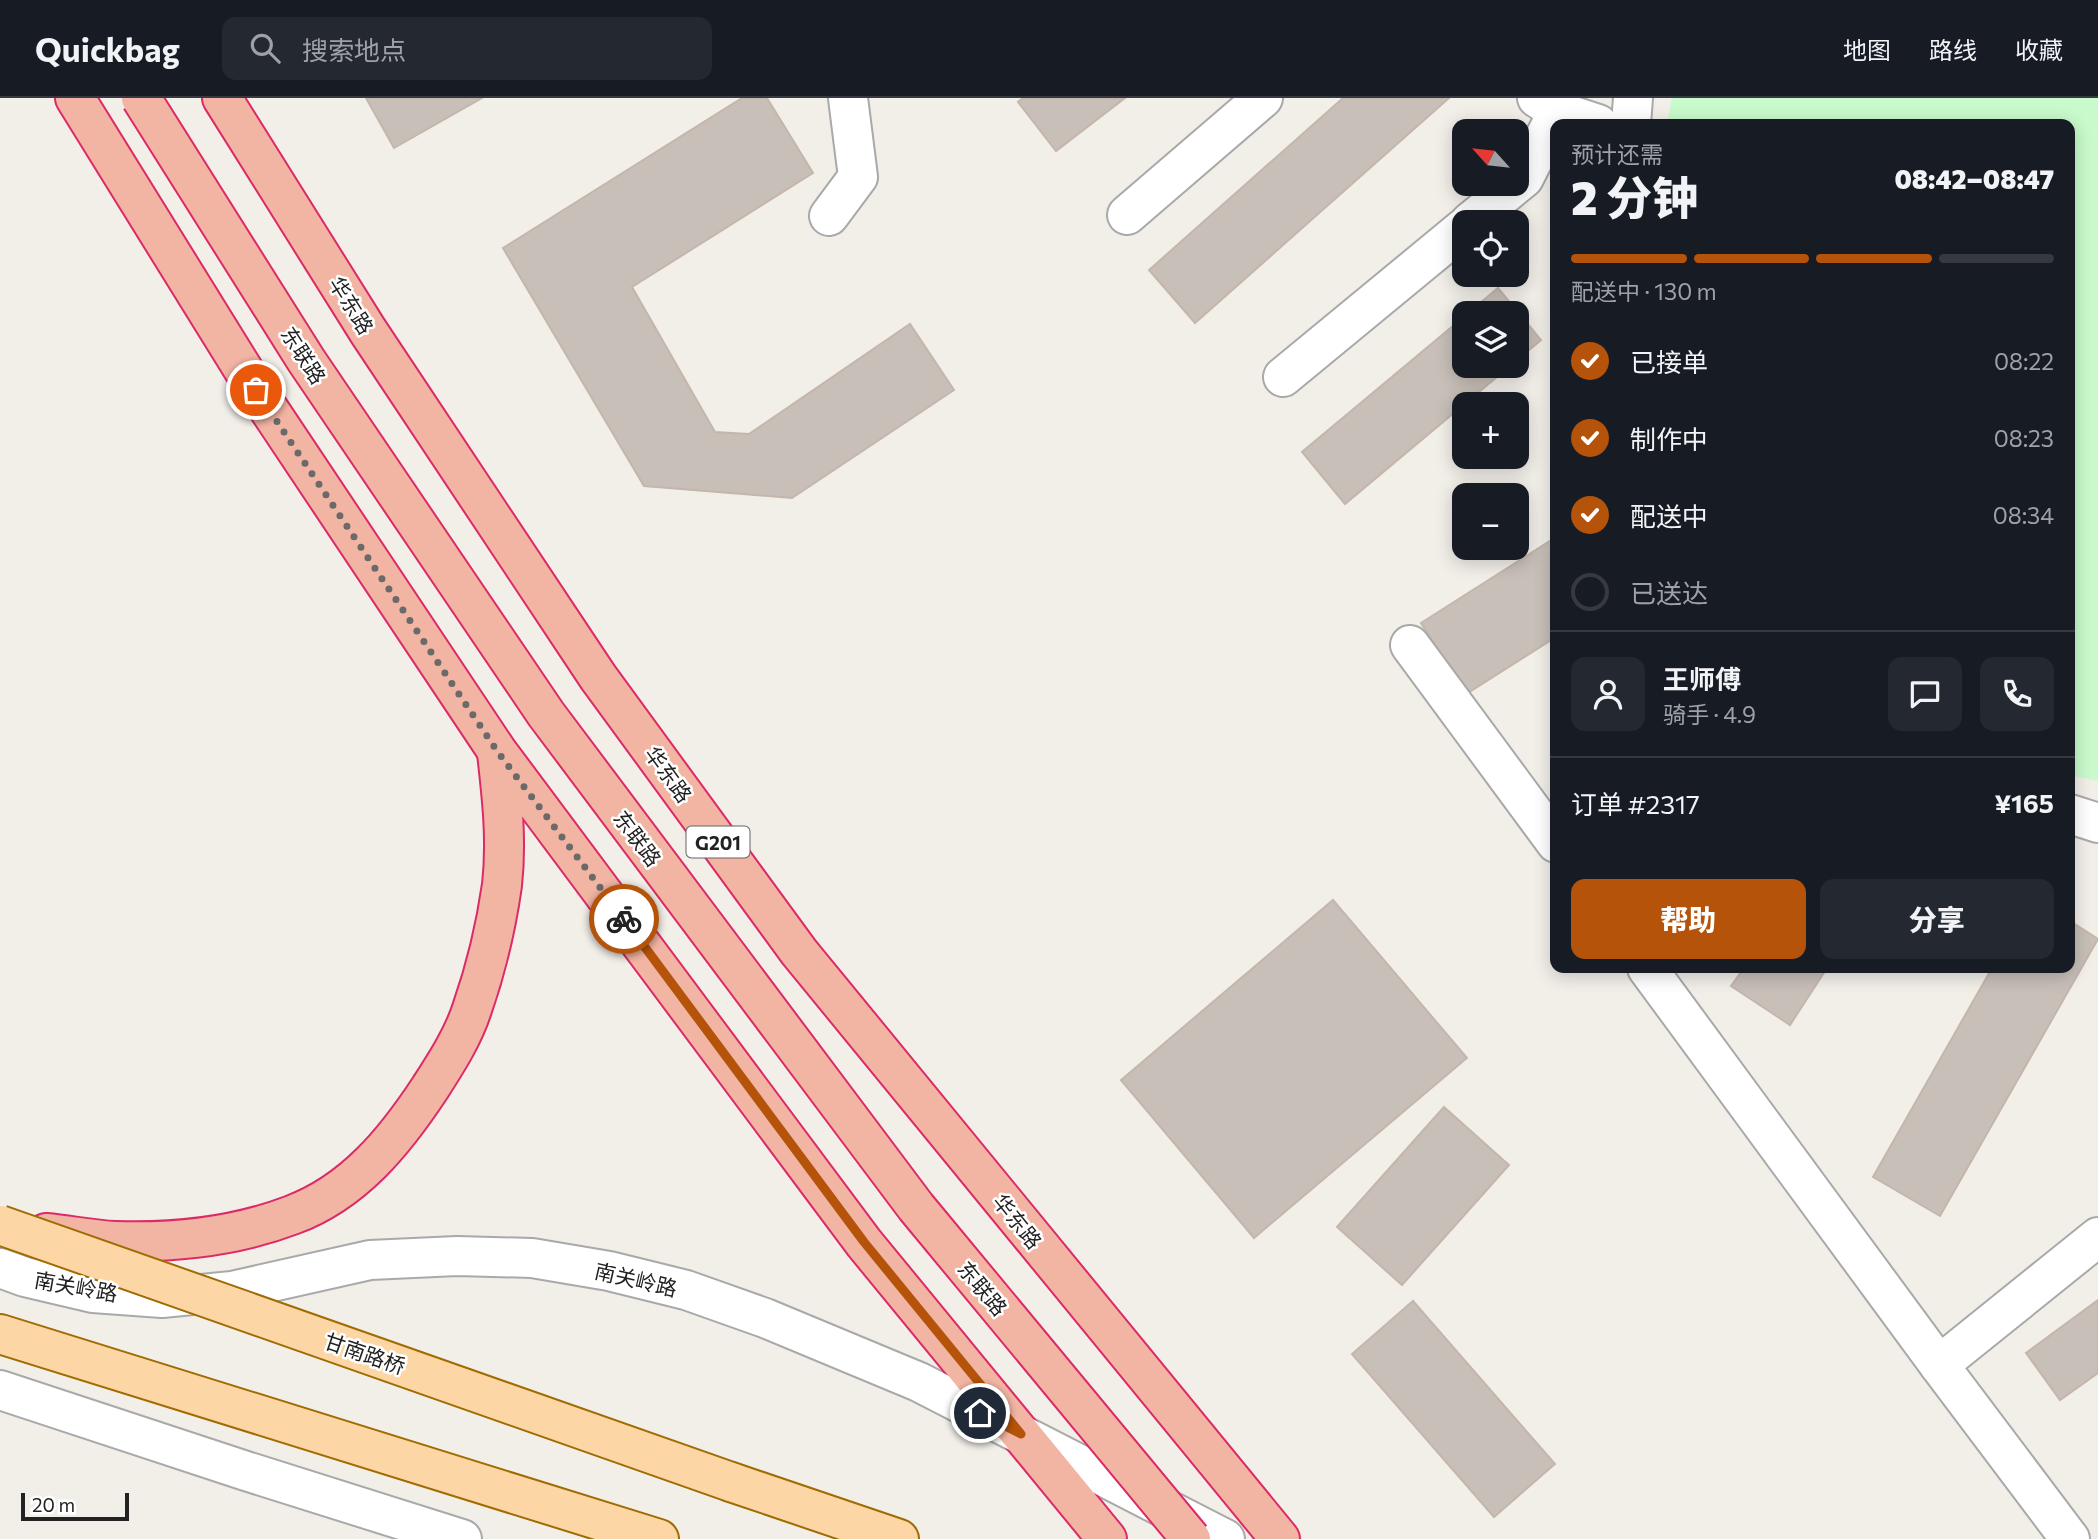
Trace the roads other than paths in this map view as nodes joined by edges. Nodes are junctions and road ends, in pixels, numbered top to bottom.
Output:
1 (75, 98) edge
2 (141, 98) edge
3 (222, 98) edge
4 (848, 98) edge
5 (1263, 98) edge
6 (1633, 98) edge
7 (1548, 105) edge
8 (1585, 119) edge
9 (1631, 119) edge
10 (1485, 210) edge
11 (1127, 215) dead end
12 (829, 216) dead end
13 (1452, 238) edge
14 (1283, 377) dead end
15 (1410, 645) dead end
16 (497, 751) junction
17 (2075, 816) edge
18 (2098, 823) edge
19 (1550, 835) edge
20 (1651, 973) edge
21 (0, 1223) edge
22 (2098, 1237) edge
23 (0, 1268) edge
24 (0, 1335) edge
25 (1939, 1365) junction
26 (0, 1390) edge
27 (1021, 1434) junction
28 (462, 1539) edge
29 (659, 1539) edge
30 (899, 1539) edge
31 (1107, 1539) edge
32 (1191, 1539) edge
33 (1225, 1539) edge
34 (1280, 1539) edge
35 (2070, 1539) edge

1 - 16 highway
2 - 32 highway, 东联路, bridge
3 - 34 highway, 华东路 / G201
4 - 12 street
5 - 11 street
6 - 9 street
7 - 8 street
7 - 10 street
13 - 14 street
15 - 19 street
16 - 21 highway, bridge
16 - 27 highway
17 - 18 street
20 - 25 street
21 - 30 main road, 甘南路桥, bridge
22 - 25 street
23 - 27 street, 南关岭路
24 - 29 main road
25 - 35 street
26 - 28 street
27 - 31 highway
27 - 33 street, 南关岭路

